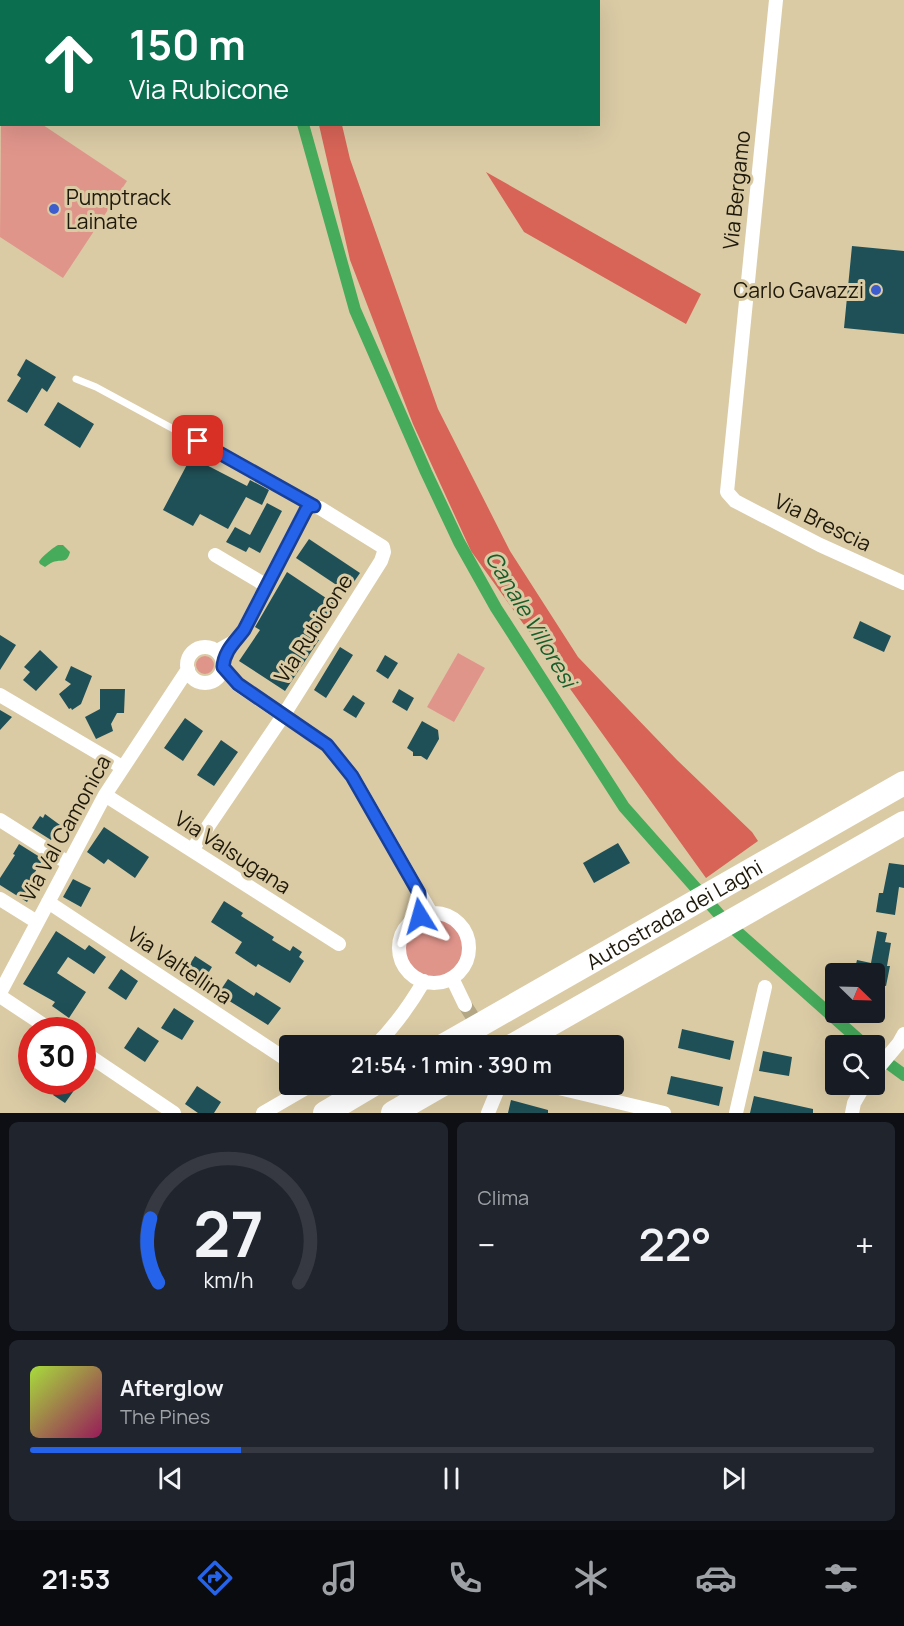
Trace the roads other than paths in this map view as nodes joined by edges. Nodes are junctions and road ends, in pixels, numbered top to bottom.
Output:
1 (776, 0) edge
2 (76, 379) dead end
3 (727, 492) joint
4 (317, 507) junction
5 (215, 555) dead end
6 (904, 583) edge
7 (267, 586) junction
8 (220, 664) junction
9 (192, 674) junction
10 (0, 695) edge
11 (283, 716) junction
12 (122, 767) junction
13 (904, 783) edge
14 (105, 795) junction
15 (0, 820) edge
16 (904, 824) edge
17 (192, 850) junction
18 (68, 863) junction
19 (0, 899) edge
20 (48, 902) junction
21 (426, 914) junction
22 (37, 922) junction
23 (339, 945) dead end
24 (452, 978) junction
25 (424, 981) junction
26 (765, 987) dead end
27 (0, 994) edge
28 (465, 1005) tunnel mouth
29 (33, 1017) edge
30 (385, 1035) edge
31 (462, 1035) edge
32 (531, 1035) edge
33 (903, 1039) edge
34 (279, 1055) edge
35 (96, 1060) edge
36 (885, 1060) edge
37 (294, 1095) edge
38 (356, 1095) edge
39 (424, 1095) edge
40 (495, 1095) edge
41 (588, 1095) edge
42 (860, 1095) edge
43 (861, 1095) edge
44 (174, 1113) edge
45 (263, 1113) edge
46 (324, 1113) edge
47 (393, 1113) edge
48 (488, 1113) edge
49 (664, 1113) edge
50 (736, 1113) edge
51 (852, 1113) edge
52 (859, 1113) edge

1 - 3 street, Via Bergamo
2 - 4 lane
3 - 6 street, Via Brescia
4 - 7 street
4 - 11 street, Via Rubicone
5 - 7 street
7 - 8 street
8 - 9 street
8 - 9 street
8 - 11 street, Via Rubicone
9 - 12 street, Via Val Camonica
10 - 12 street
11 - 17 street
11 - 21 street
12 - 14 street, Via Val Camonica
13 - 31 highway, Autostrada dei Laghi
14 - 17 street, Via Valsugana
14 - 18 street, Via Val Camonica
15 - 18 street
16 - 32 highway, Autostrada dei Laghi
17 - 23 street, Via Valsugana
18 - 20 street, Via Val Camonica
19 - 22 street
20 - 22 street, Via Val Camonica
20 - 34 street, Via Valtellina
21 - 24 street
21 - 25 street
22 - 27 street, Via Val Camonica
24 - 25 street
24 - 28 street
25 - 30 street
26 - 50 street
27 - 29 street
33 - 36 street
35 - 44 street
37 - 45 street
38 - 46 highway
39 - 47 highway
40 - 48 street
41 - 49 street
42 - 51 street
43 - 52 street

